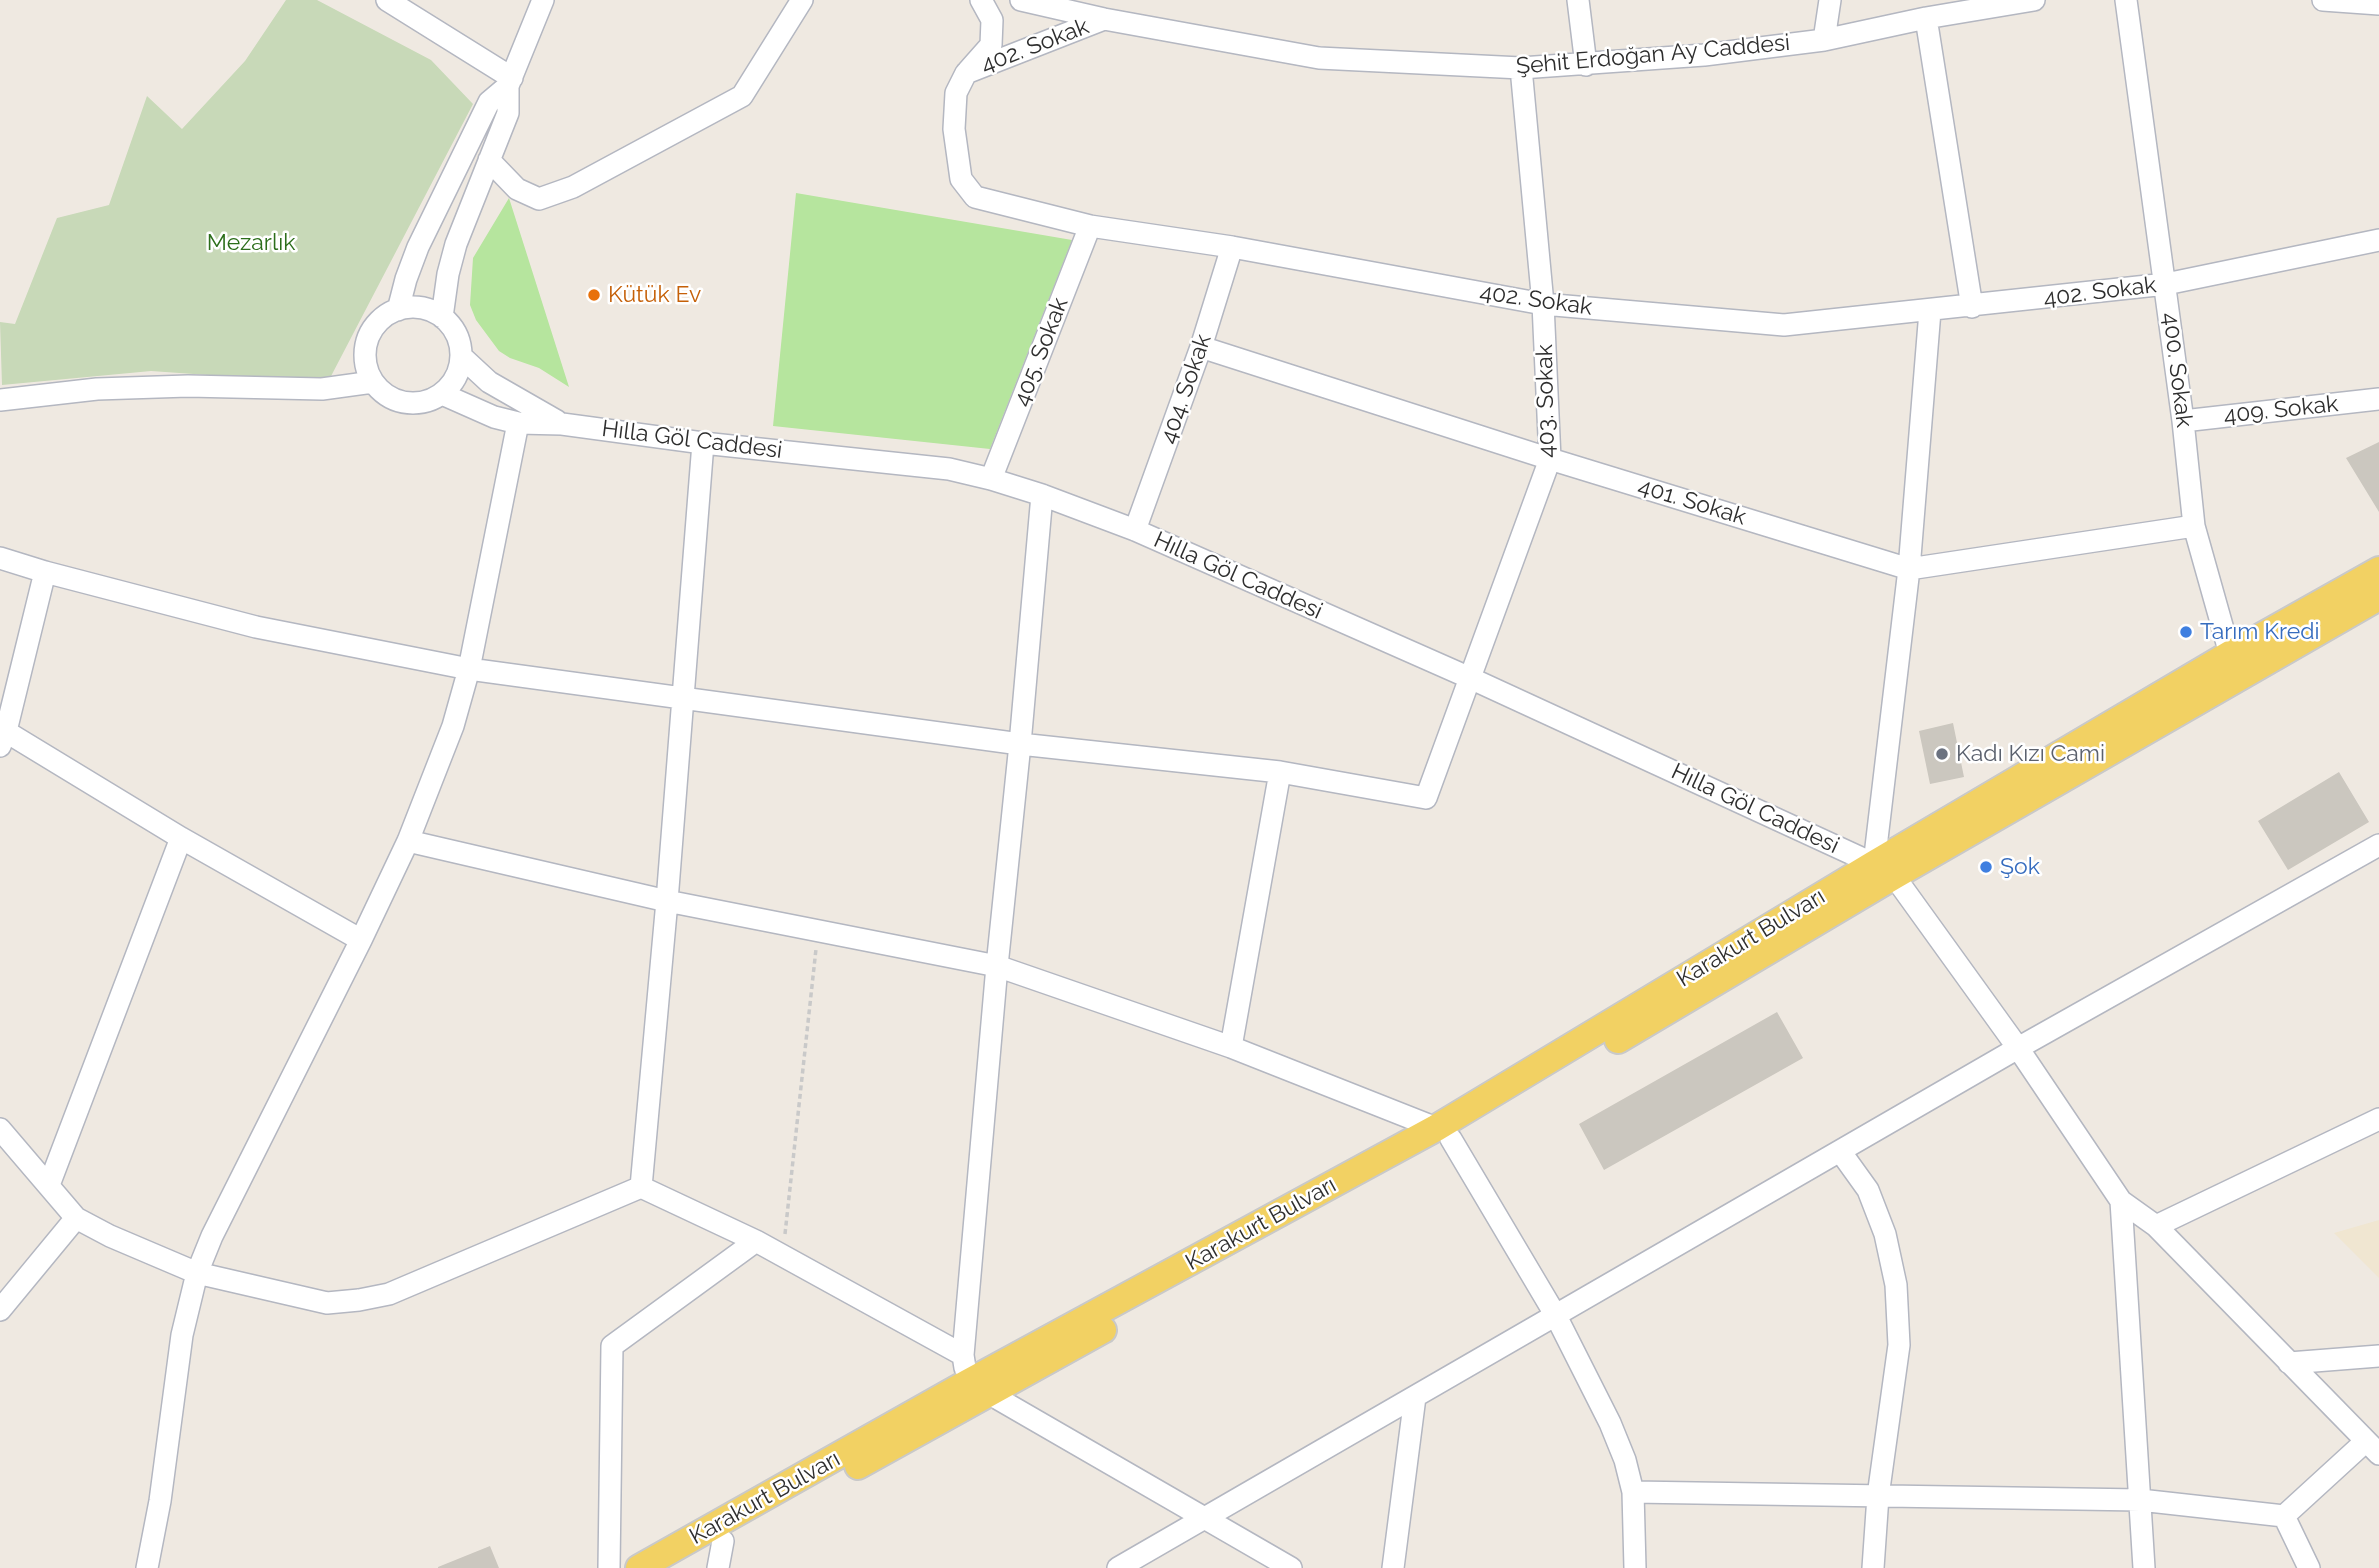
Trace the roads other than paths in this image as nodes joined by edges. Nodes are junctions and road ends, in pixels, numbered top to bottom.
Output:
1 (387, 0) edge
2 (543, 0) edge
3 (802, 0) edge
4 (981, 0) edge
5 (1578, 0) edge
6 (1830, 0) edge
7 (2034, 0) edge
8 (2126, 0) edge
9 (2323, 0) edge
10 (1035, 1) edge
11 (2379, 4) edge
12 (1926, 18) junction
13 (1104, 19) junction
14 (1824, 40) junction
15 (1586, 65) junction
16 (1521, 68) junction
17 (966, 73) junction
18 (510, 82) junction
19 (489, 160) junction
20 (1090, 226) junction
21 (2379, 240) edge
22 (1232, 247) junction
23 (2166, 285) junction
24 (1543, 304) junction
25 (1972, 307) junction
26 (398, 310) junction
27 (1930, 311) junction
28 (442, 317) junction
29 (1201, 347) junction
30 (462, 358) junction
31 (373, 382) junction
32 (442, 394) junction
33 (2379, 399) edge
34 (0, 400) edge
35 (2183, 421) junction
36 (518, 423) junction
37 (562, 424) junction
38 (702, 443) junction
39 (1550, 459) junction
40 (991, 478) junction
41 (1042, 495) junction
42 (2194, 526) junction
43 (1135, 530) junction
44 (0, 558) edge
45 (1909, 569) junction
46 (2379, 570) edge
47 (46, 572) junction
48 (2379, 597) edge
49 (2230, 654) junction
50 (469, 669) junction
51 (1470, 678) junction
52 (683, 697) junction
53 (2, 735) edge
54 (1020, 744) junction
55 (1280, 772) junction
56 (181, 838) junction
57 (408, 841) junction
58 (2377, 852) edge
59 (1884, 870) junction
60 (667, 901) junction
61 (361, 940) junction
62 (997, 966) junction
63 (1231, 1047) junction
64 (2018, 1048) junction
65 (2379, 1119) edge
66 (0, 1129) edge
67 (1443, 1134) junction
68 (1840, 1151) junction
69 (49, 1185) junction
70 (641, 1187) junction
71 (2121, 1201) junction
72 (76, 1218) junction
73 (2155, 1226) junction
74 (756, 1241) junction
75 (197, 1273) junction
76 (0, 1310) edge
77 (1556, 1316) junction
78 (964, 1355) junction
79 (2379, 1356) edge
80 (2289, 1363) junction
81 (978, 1388) junction
82 (1415, 1398) junction
83 (2373, 1447) edge
84 (1633, 1492) junction
85 (1878, 1496) junction
86 (2140, 1500) junction
87 (2284, 1517) junction
88 (1205, 1519) junction
89 (723, 1541) junction
90 (146, 1568) edge
91 (609, 1568) edge
92 (639, 1568) edge
93 (676, 1568) edge
94 (718, 1568) edge
95 (1118, 1568) edge
96 (1291, 1568) edge
97 (1393, 1568) edge
98 (1635, 1568) edge
99 (1872, 1568) edge
100 (2144, 1568) edge
101 (2309, 1568) edge

1 - 18 street
2 - 18 street
3 - 19 street
4 - 17 street
5 - 15 street
6 - 14 street
7 - 12 street, Şehit Erdoğan Ay Caddesi
8 - 23 street, 400. Sokak
9 - 11 street
10 - 13 street, Şehit Erdoğan Ay Caddesi
12 - 14 street, Şehit Erdoğan Ay Caddesi
12 - 25 street
13 - 16 street, Şehit Erdoğan Ay Caddesi
13 - 17 street, 402. Sokak
14 - 15 street, Şehit Erdoğan Ay Caddesi
15 - 16 street, Şehit Erdoğan Ay Caddesi
16 - 24 street, 403. Sokak
17 - 20 street, 402. Sokak
18 - 19 street
18 - 26 street
19 - 28 street
20 - 22 street, 402. Sokak
20 - 40 street, 405. Sokak
21 - 23 street, 402. Sokak
22 - 24 street, 402. Sokak
22 - 29 street, 404. Sokak
23 - 25 street, 402. Sokak
23 - 35 street, 400. Sokak
24 - 27 street, 402. Sokak
24 - 39 street, 403. Sokak
25 - 27 street, 402. Sokak
26 - 28 street
26 - 31 street
27 - 45 street
28 - 30 street
29 - 39 street, 401. Sokak
29 - 43 street, 404. Sokak
30 - 32 street
30 - 37 street
31 - 32 street
31 - 34 street
32 - 36 street, Hılla Göl Caddesi
33 - 35 street, 409. Sokak
35 - 42 street, 400. Sokak
36 - 37 street, Hılla Göl Caddesi
36 - 50 street
37 - 38 street, Hılla Göl Caddesi
38 - 40 street, Hılla Göl Caddesi
38 - 52 street
39 - 45 street, 401. Sokak
39 - 51 street, 403. Sokak
40 - 41 street, Hılla Göl Caddesi
41 - 43 street, Hılla Göl Caddesi
41 - 54 street
42 - 45 street, 401. Sokak
42 - 49 street, 400. Sokak
43 - 51 street, Hılla Göl Caddesi
44 - 47 street
45 - 59 street
46 - 49 main road
47 - 50 street
47 - 53 street
48 - 59 main road
49 - 59 main road
50 - 52 street
50 - 57 street
51 - 55 street, 403. Sokak
51 - 59 street, Hılla Göl Caddesi
52 - 54 street
52 - 60 street
53 - 56 street
54 - 55 street
54 - 62 street
55 - 63 street
56 - 61 street
56 - 69 street
57 - 60 street
57 - 61 street
58 - 64 street
59 - 64 street
59 - 67 main road, Karakurt Bulvarı
60 - 62 street
60 - 70 street
61 - 75 street
62 - 63 street
62 - 78 street
63 - 67 street
64 - 68 street
64 - 71 street
65 - 73 street
66 - 69 street
67 - 77 street
67 - 81 main road, Karakurt Bulvarı
68 - 77 street
68 - 85 street
69 - 72 street
70 - 74 street
70 - 75 street
71 - 73 street
71 - 86 street
72 - 75 street
72 - 76 street
73 - 80 street
74 - 78 street
74 - 91 street
75 - 90 street
77 - 82 street
77 - 84 street
78 - 81 street
79 - 80 street
80 - 83 street
81 - 88 street
81 - 89 main road, Karakurt Bulvarı
81 - 92 main road, Karakurt Bulvarı
82 - 88 street
82 - 97 street
83 - 87 street
84 - 85 street
84 - 98 street
85 - 86 street
85 - 99 street
86 - 87 street
86 - 100 street
87 - 101 street
88 - 95 street
88 - 96 street
89 - 93 main road, Karakurt Bulvarı
89 - 94 street

